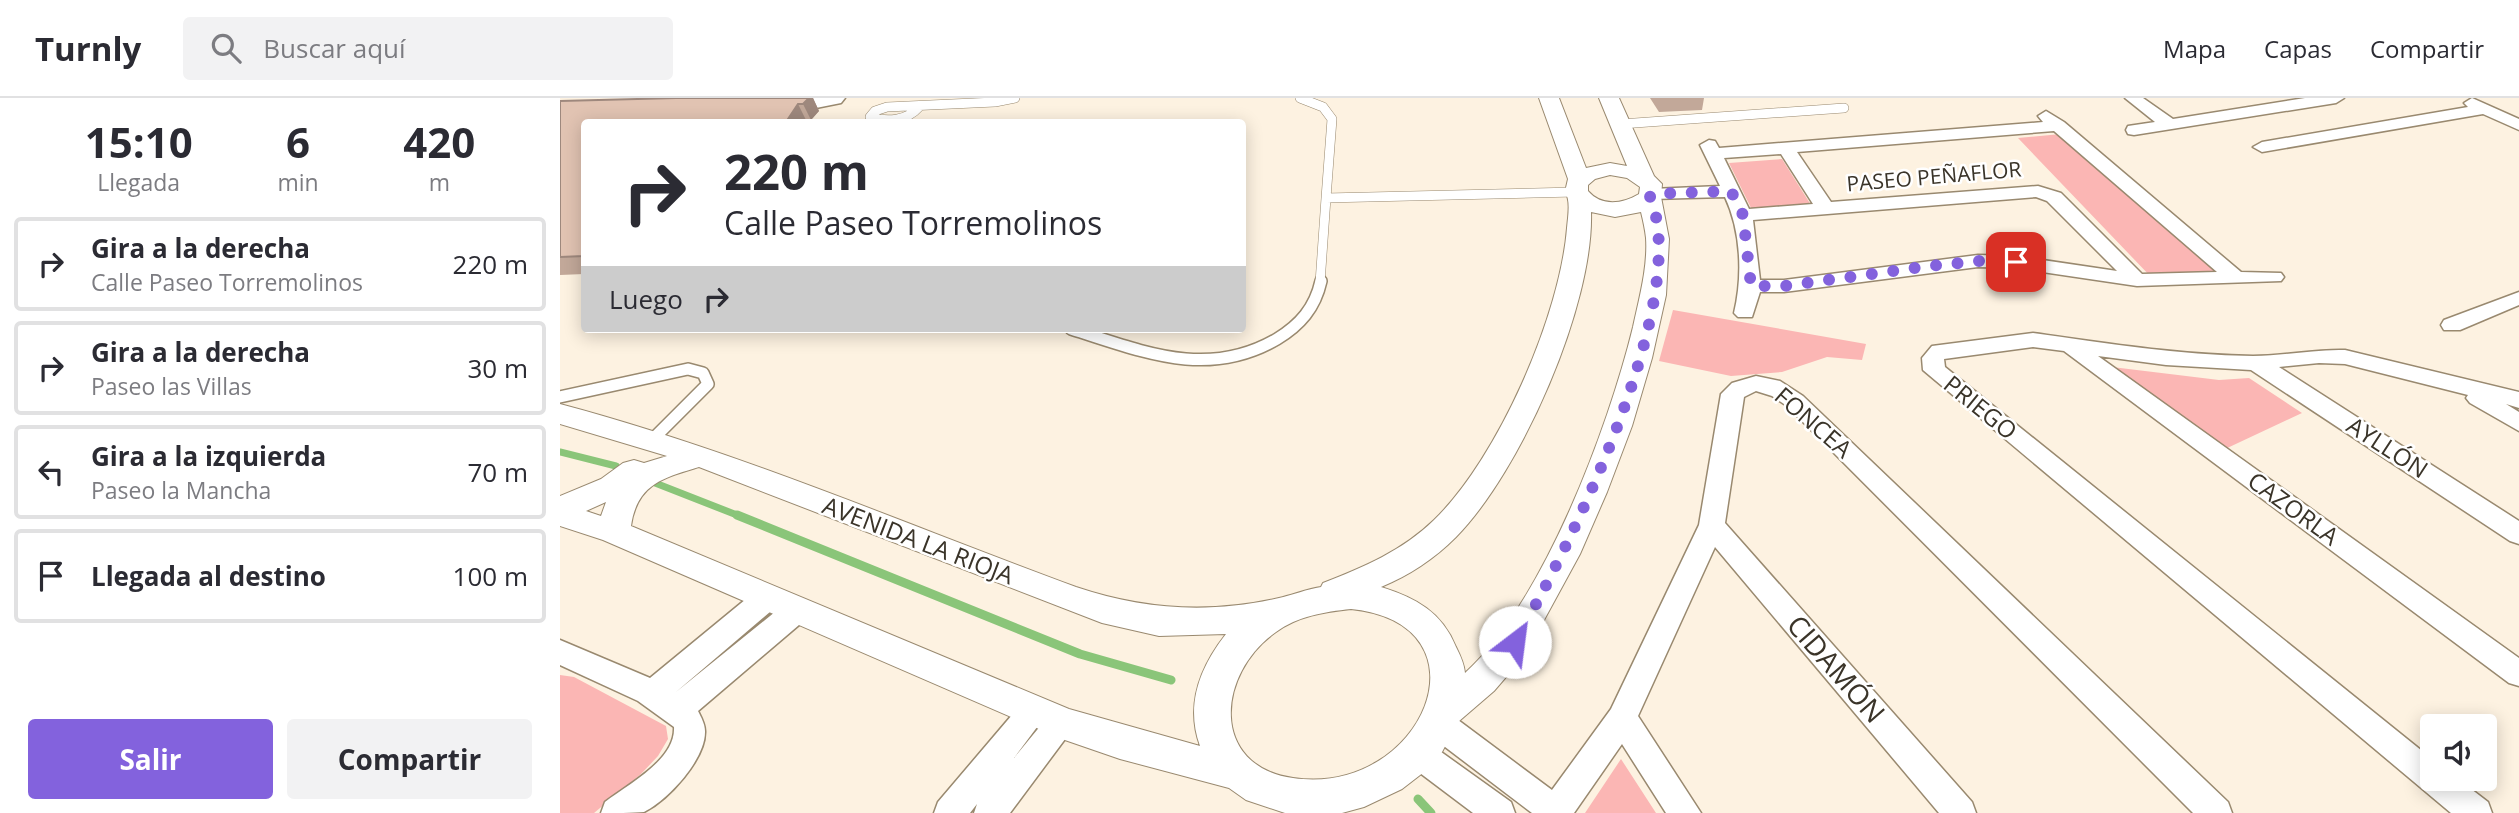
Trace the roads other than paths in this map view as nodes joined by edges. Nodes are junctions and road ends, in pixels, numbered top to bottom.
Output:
1 (778, 98) edge
2 (832, 98) edge
3 (1015, 98) edge
4 (1300, 98) edge
5 (1549, 98) edge
6 (1609, 98) edge
7 (2133, 98) edge
8 (2336, 98) edge
9 (2461, 98) edge
10 (919, 107) junction
11 (1844, 108) dead end
12 (2486, 109) junction
13 (1621, 124) junction
14 (2169, 124) junction
15 (2519, 125) edge
16 (2134, 130) dead end
17 (2262, 147) dead end
18 (1786, 149) junction
19 (1728, 184) junction
20 (1648, 187) junction
21 (1578, 190) junction
22 (1326, 198) junction
23 (1827, 209) junction
24 (1743, 215) junction
25 (2274, 277) dead end
26 (2236, 278) junction
27 (2137, 279) junction
28 (1751, 286) junction
29 (2519, 298) edge
30 (1745, 313) dead end
31 (2452, 325) dead end
32 (1084, 333) edge
33 (2067, 344) junction
34 (2256, 363) junction
35 (2462, 388) junction
36 (560, 397) edge
37 (2519, 400) edge
38 (560, 414) edge
39 (2519, 423) edge
40 (651, 441) junction
41 (699, 457) junction
42 (560, 509) edge
43 (560, 514) edge
44 (1712, 525) junction
45 (614, 533) junction
46 (2519, 534) edge
47 (1318, 599) junction
48 (781, 604) junction
49 (1283, 611) junction
50 (560, 652) edge
51 (2519, 674) edge
52 (673, 711) junction
53 (1048, 717) junction
54 (1442, 718) junction
55 (1622, 718) junction
56 (1419, 754) junction
57 (2420, 767) edge
58 (1238, 773) junction
59 (2449, 791) edge
60 (1285, 804) edge
61 (1343, 805) edge
62 (1555, 812) edge
63 (617, 813) edge
64 (950, 813) edge
65 (990, 813) edge
66 (1499, 813) edge
67 (1685, 813) edge
68 (1959, 813) edge
69 (2216, 813) edge
70 (2476, 813) edge

1 - 2 highway
3 - 10 lane
4 - 22 lane
5 - 21 street
6 - 13 street
7 - 14 street
8 - 14 street
9 - 12 street
10 - 10 lane
11 - 13 lane
12 - 15 street
12 - 17 street
13 - 20 street
14 - 16 street
18 - 19 street
18 - 23 street
18 - 26 street
19 - 20 street
19 - 24 street
20 - 21 street
20 - 21 street
20 - 54 street
21 - 22 lane
21 - 47 street
22 - 32 lane
23 - 24 street, PASEO PEÑAFLOR
23 - 27 street, PASEO PEÑAFLOR
24 - 28 street
25 - 26 street
26 - 27 street
27 - 28 street
28 - 30 street
29 - 31 street
33 - 34 street, PRIEGO
33 - 51 street, CAZORLA
33 - 57 street, PRIEGO
34 - 35 street, PRIEGO
34 - 46 street, AYLLÓN
35 - 37 street, PRIEGO
35 - 39 street
36 - 40 lane
38 - 40 street, AVENIDA LA RIOJA
40 - 41 street, AVENIDA LA RIOJA
40 - 42 street
41 - 45 street
41 - 49 street, AVENIDA LA RIOJA
43 - 45 street
44 - 55 street, FONCEA
44 - 68 street, CIDAMÓN
44 - 69 street, FONCEA
45 - 48 street
47 - 49 street
47 - 54 street
48 - 52 street
48 - 53 street
49 - 58 street
50 - 52 street
52 - 63 street
53 - 58 street
53 - 64 street
53 - 65 street
54 - 56 street
54 - 62 street
55 - 62 street, FONCEA
55 - 67 street
56 - 61 street
56 - 66 street
58 - 60 street
59 - 70 street, PRIEGO
60 - 61 street

